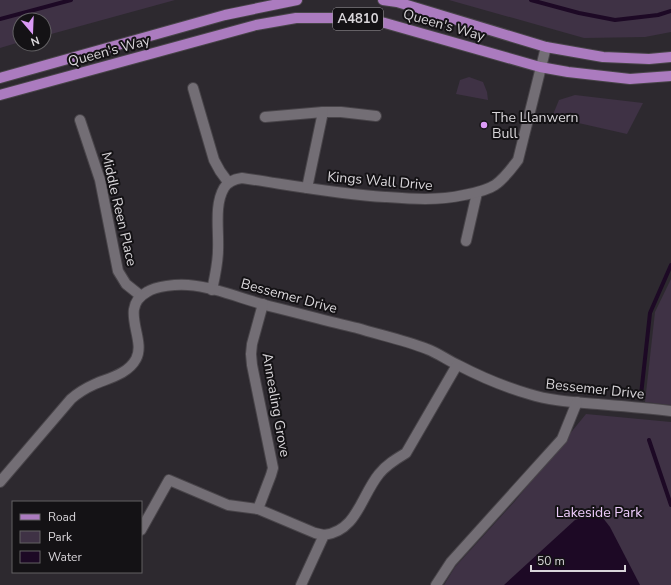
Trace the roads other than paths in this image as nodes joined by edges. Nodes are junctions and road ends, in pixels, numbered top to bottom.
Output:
1 (297, 0) edge
2 (383, 0) edge
3 (546, 47) junction
4 (671, 57) edge
5 (540, 67) junction
6 (671, 76) edge
7 (0, 78) edge
8 (193, 88) dead end
9 (0, 95) edge
10 (323, 112) junction
11 (376, 116) dead end
12 (266, 117) dead end
13 (80, 120) dead end
14 (228, 182) junction
15 (307, 188) junction
16 (477, 193) junction
17 (466, 241) dead end
18 (212, 290) junction
19 (141, 296) junction
20 (263, 304) junction
21 (457, 365) junction
22 (577, 402) junction
23 (671, 411) edge
24 (0, 482) edge
25 (258, 509) junction
26 (142, 528) edge
27 (324, 535) junction
28 (301, 585) edge
29 (436, 585) edge

1 - 7 main road, Queen's Way
2 - 3 main road, Queen's Way / A4810
3 - 4 main road, Queen's Way / A4810
3 - 5 street, Kings Wall Drive
5 - 6 main road, Queen's Way / A4810
5 - 9 main road, Queen's Way / A4810
5 - 16 street, Kings Wall Drive
8 - 14 street
10 - 11 street
10 - 12 street
10 - 15 street
13 - 19 street, Middle Reen Place
14 - 15 street, Kings Wall Drive
14 - 18 street
15 - 16 street, Kings Wall Drive
16 - 17 street
18 - 19 street, Bessemer Drive
18 - 20 street, Bessemer Drive
19 - 24 street
20 - 21 street, Bessemer Drive
20 - 25 street, Annealing Grove
21 - 22 street, Bessemer Drive
21 - 27 street
22 - 23 street, Bessemer Drive
22 - 29 street
25 - 26 street
25 - 27 street
27 - 28 street

